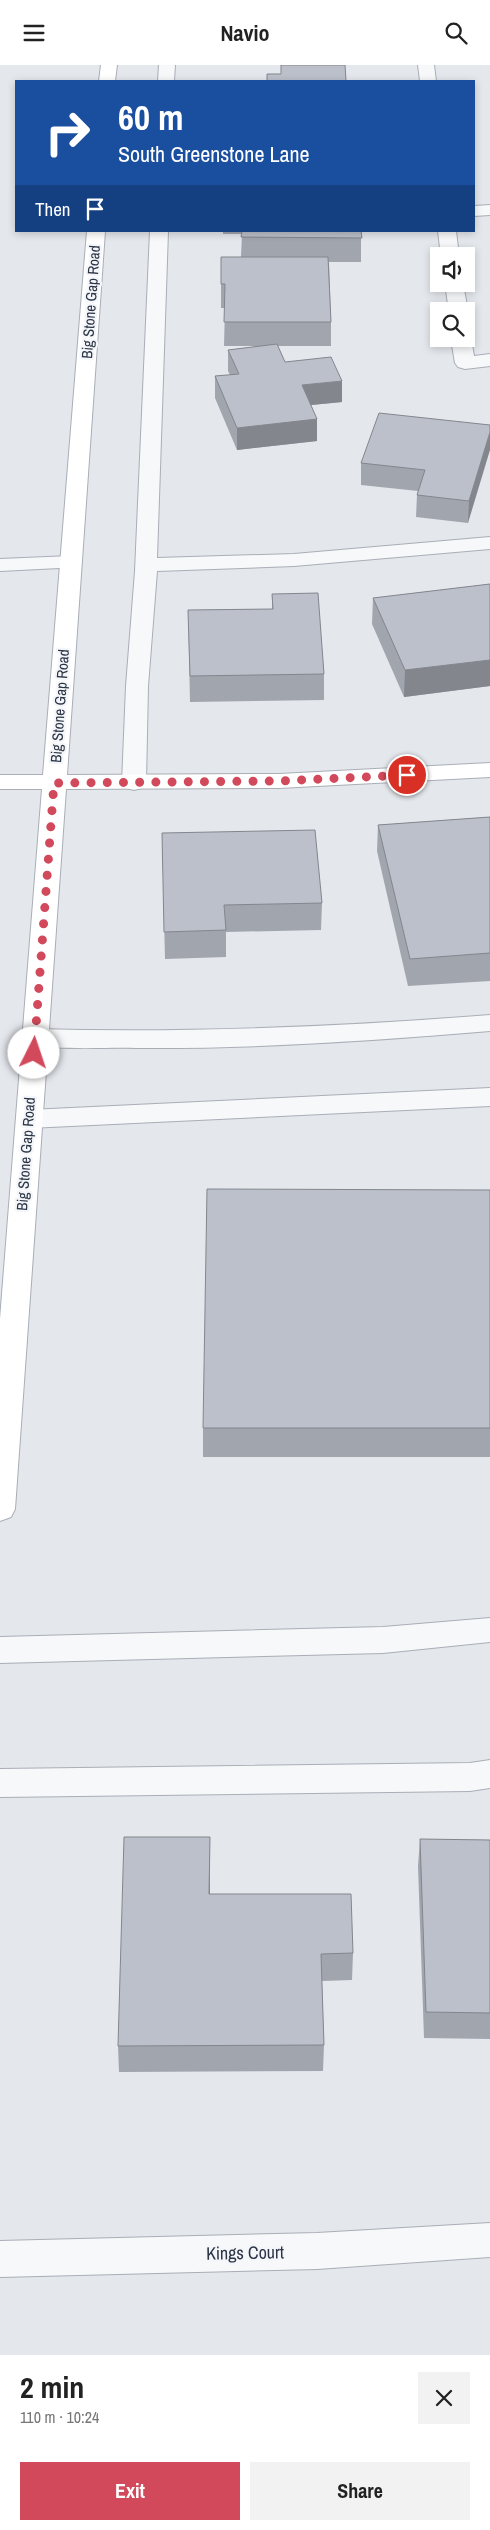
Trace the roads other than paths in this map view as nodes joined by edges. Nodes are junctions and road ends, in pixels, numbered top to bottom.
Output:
1 (109, 65) edge
2 (167, 65) edge
3 (426, 65) edge
4 (107, 80) edge
5 (166, 80) edge
6 (428, 80) edge
7 (490, 210) edge
8 (475, 211) edge
9 (96, 232) edge
10 (159, 232) edge
11 (447, 232) edge
12 (449, 247) edge
13 (463, 347) edge
14 (490, 360) edge
15 (490, 543) edge
16 (71, 562) junction
17 (0, 565) edge
18 (146, 565) junction
19 (490, 770) edge
20 (0, 782) edge
21 (54, 783) junction
22 (134, 783) junction
23 (490, 1023) edge
24 (35, 1037) junction
25 (490, 1097) edge
26 (29, 1119) junction
27 (0, 1509) edge
28 (490, 1630) edge
29 (0, 1650) edge
30 (490, 1774) edge
31 (0, 1783) edge
32 (490, 2240) edge
33 (0, 2259) edge

1 - 4 street
2 - 5 street
3 - 6 street
7 - 8 street
9 - 16 street, Big Stone Gap Road
10 - 18 street
11 - 12 street
13 - 14 street
15 - 18 street
16 - 17 street
16 - 21 street, Big Stone Gap Road
18 - 22 street
19 - 22 street
20 - 21 street
21 - 22 street
21 - 24 street, Big Stone Gap Road
23 - 24 street
24 - 26 street, Big Stone Gap Road
25 - 26 street
26 - 27 street, Big Stone Gap Road
28 - 29 street
30 - 31 street
32 - 33 street, Kings Court

